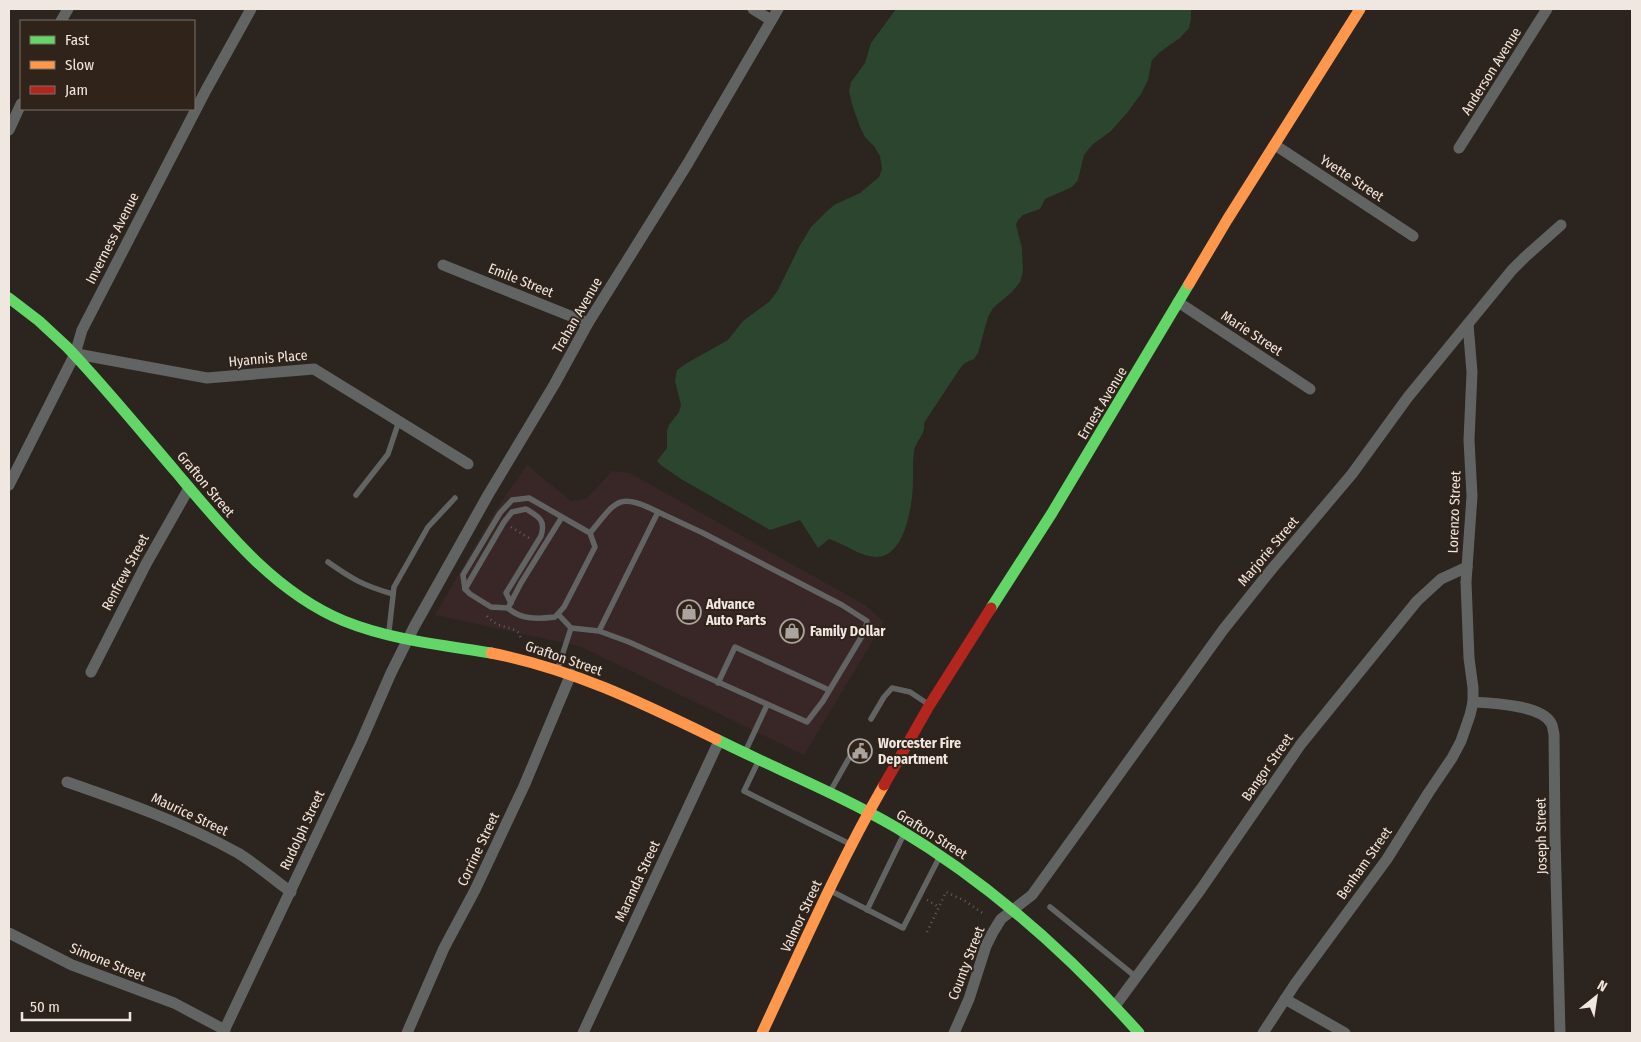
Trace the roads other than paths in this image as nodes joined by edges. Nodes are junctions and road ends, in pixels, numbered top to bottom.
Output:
1 (251, 9) edge
2 (753, 9) edge
3 (778, 9) edge
4 (1360, 9) edge
5 (1547, 9) edge
6 (771, 20) junction
7 (20, 106) edge
8 (9, 130) edge
9 (1275, 144) junction
10 (1459, 148) dead end
11 (1561, 225) dead end
12 (1413, 236) dead end
13 (443, 265) dead end
14 (9, 298) edge
15 (1178, 302) junction
16 (588, 322) junction
17 (1468, 324) junction
18 (75, 354) junction
19 (1310, 389) dead end
20 (399, 422) junction
21 (468, 464) dead end
22 (9, 485) edge
23 (189, 488) junction
24 (356, 495) dead end
25 (455, 498) dead end
26 (658, 512) junction
27 (562, 517) junction
28 (590, 533) junction
29 (328, 562) dead end
30 (1467, 567) junction
31 (464, 589) junction
32 (393, 594) junction
33 (509, 605) junction
34 (558, 614) junction
35 (571, 628) junction
36 (599, 631) junction
37 (388, 635) junction
38 (407, 640) junction
39 (557, 669) junction
40 (91, 672) dead end
41 (571, 674) junction
42 (718, 683) junction
43 (829, 690) junction
44 (1473, 702) junction
45 (767, 705) junction
46 (929, 706) junction
47 (871, 718) dead end
48 (719, 741) junction
49 (853, 751) dead end
50 (744, 753) junction
51 (760, 760) junction
52 (67, 782) dead end
53 (830, 793) junction
54 (868, 813) junction
55 (904, 834) junction
56 (852, 845) junction
57 (940, 856) junction
58 (829, 890) junction
59 (290, 892) junction
60 (1013, 908) junction
61 (1050, 908) dead end
62 (867, 910) junction
63 (9, 933) edge
64 (1136, 977) junction
65 (1285, 999) junction
66 (1116, 1006) junction
67 (224, 1032) edge
68 (1137, 1032) edge
69 (407, 1033) edge
70 (583, 1033) edge
71 (762, 1033) edge
72 (954, 1033) edge
73 (1262, 1033) edge
74 (1345, 1033) edge
75 (1560, 1033) edge

1 - 18 street, Inverness Avenue
2 - 6 street
3 - 6 street, Trahan Avenue
4 - 9 main road, Ernest Avenue
5 - 10 street, Anderson Avenue
6 - 16 street, Trahan Avenue
7 - 8 street
9 - 12 street, Yvette Street
9 - 15 main road, Ernest Avenue
11 - 17 street, Marjorie Street
13 - 16 street, Emile Street
14 - 18 main road, Grafton Street
15 - 19 street, Marie Street
15 - 46 main road, Ernest Avenue
16 - 38 street, Trahan Avenue
17 - 30 street, Lorenzo Street
17 - 60 street, Marjorie Street
18 - 20 street, Hyannis Place
18 - 22 street, Inverness Avenue
18 - 23 main road, Grafton Street
20 - 21 street, Hyannis Place
20 - 24 lane
23 - 37 main road, Grafton Street
23 - 40 street, Renfrew Street
25 - 32 lane
26 - 28 lane
26 - 36 lane
26 - 43 lane
27 - 28 lane
27 - 31 lane
27 - 33 lane
28 - 34 lane
29 - 32 lane
30 - 44 street, Lorenzo Street
30 - 64 street, Bangor Street
31 - 33 lane
31 - 33 lane
32 - 37 lane
33 - 34 lane
34 - 35 lane
35 - 36 lane
35 - 39 lane
36 - 42 lane
37 - 38 main road, Grafton Street
38 - 39 main road, Grafton Street
38 - 59 street, Rudolph Street
39 - 41 main road, Grafton Street
41 - 48 main road, Grafton Street
41 - 69 street, Corrine Street
42 - 43 lane
42 - 45 lane
43 - 45 lane
44 - 65 street, Benham Street
44 - 75 street, Joseph Street
45 - 50 lane
46 - 47 lane
46 - 54 main road, Ernest Avenue
48 - 50 main road, Grafton Street
48 - 70 street, Maranda Street
49 - 53 lane
50 - 51 main road, Grafton Street
51 - 53 main road, Grafton Street
51 - 56 lane
52 - 59 street, Maurice Street
53 - 54 main road, Grafton Street
54 - 55 main road, Grafton Street
54 - 56 main road, Valmor Street
55 - 57 main road, Grafton Street
55 - 62 lane
56 - 58 main road, Valmor Street
57 - 60 main road, Grafton Street
57 - 62 lane
58 - 62 lane
58 - 71 main road, Valmor Street
59 - 67 street, Rudolph Street
60 - 66 main road, Grafton Street
60 - 72 street, County Street
61 - 64 lane
63 - 67 street, Simone Street
64 - 66 street, Bangor Street
65 - 73 street, Benham Street
65 - 74 street
66 - 68 main road, Grafton Street

